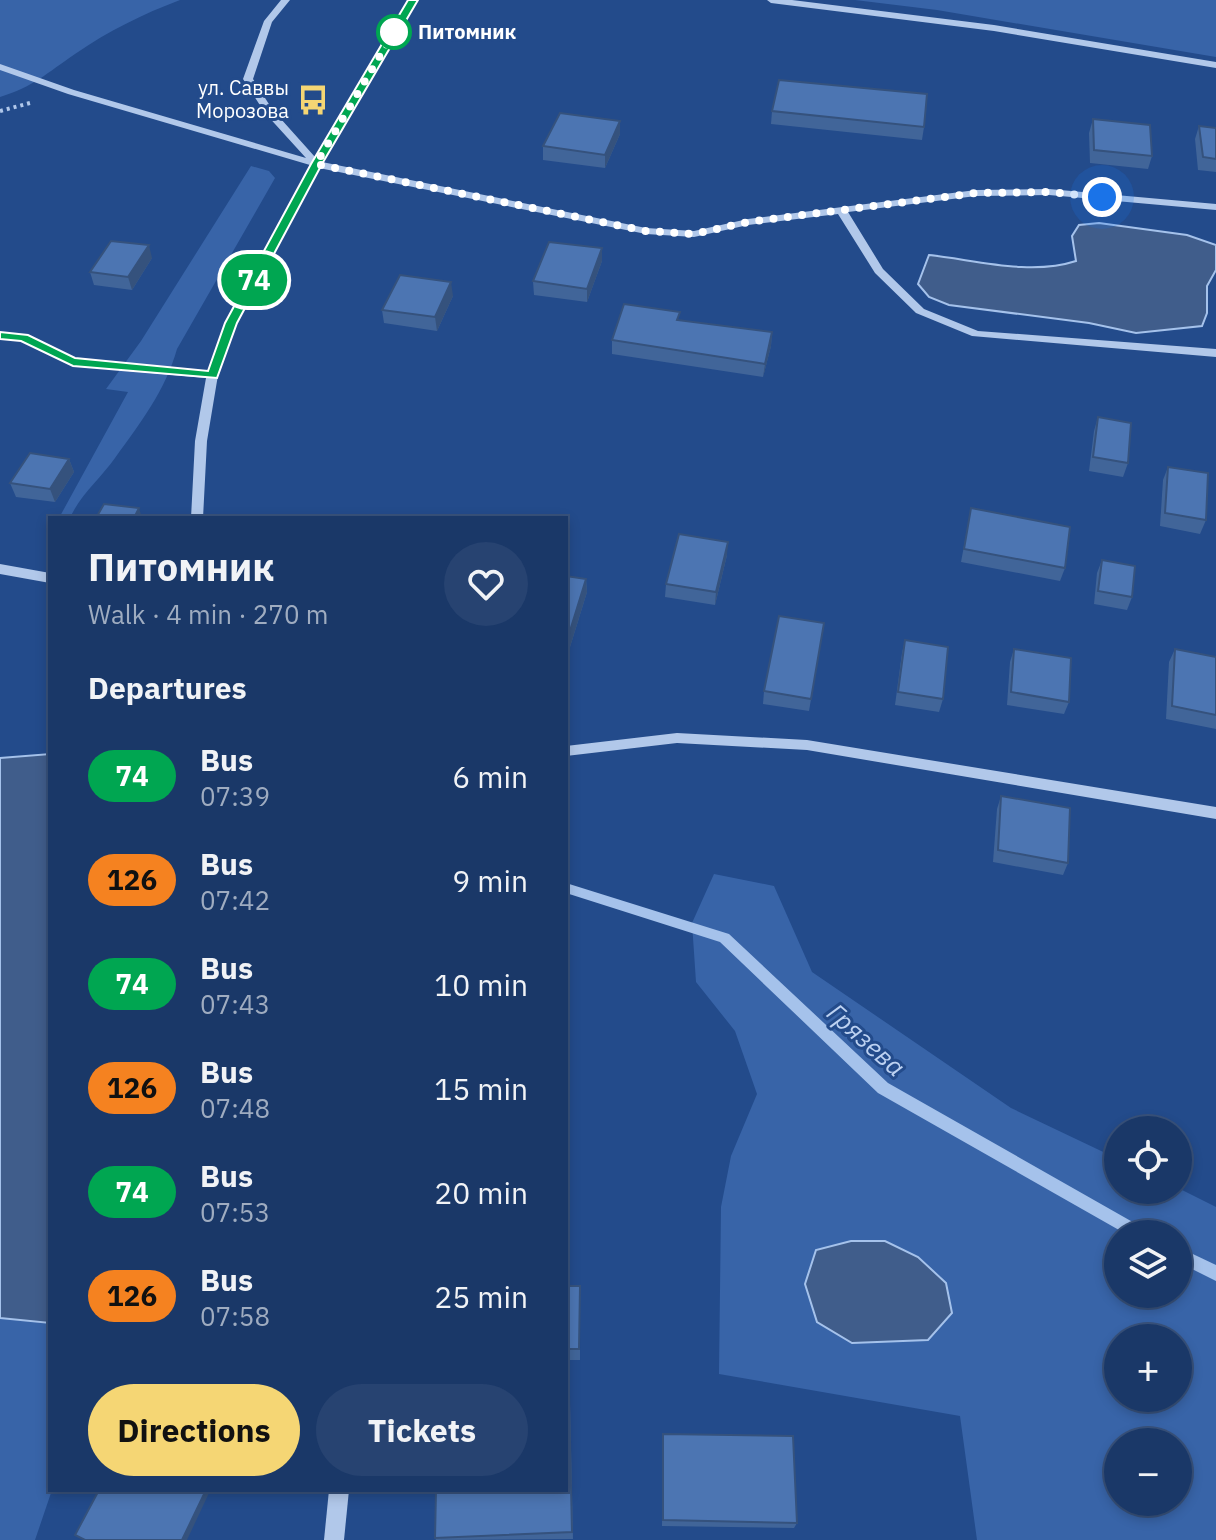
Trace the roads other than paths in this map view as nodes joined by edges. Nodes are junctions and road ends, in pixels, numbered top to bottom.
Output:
1 (286, 0) edge
2 (413, 0) edge
3 (771, 0) edge
4 (1216, 65) edge
5 (0, 67) edge
6 (316, 164) junction
7 (1214, 209) edge
8 (842, 211) junction
9 (0, 336) edge
10 (1216, 353) edge
11 (212, 375) junction
12 (197, 513) edge
13 (0, 569) edge
14 (48, 578) edge
15 (568, 751) edge
16 (1216, 813) edge
17 (339, 1492) edge
18 (334, 1540) edge

1 - 6 street
2 - 6 street
3 - 4 street
5 - 6 street
6 - 8 street
6 - 11 street
7 - 8 street
8 - 10 street
9 - 11 street
11 - 12 street
13 - 14 street
15 - 16 street
17 - 18 street

